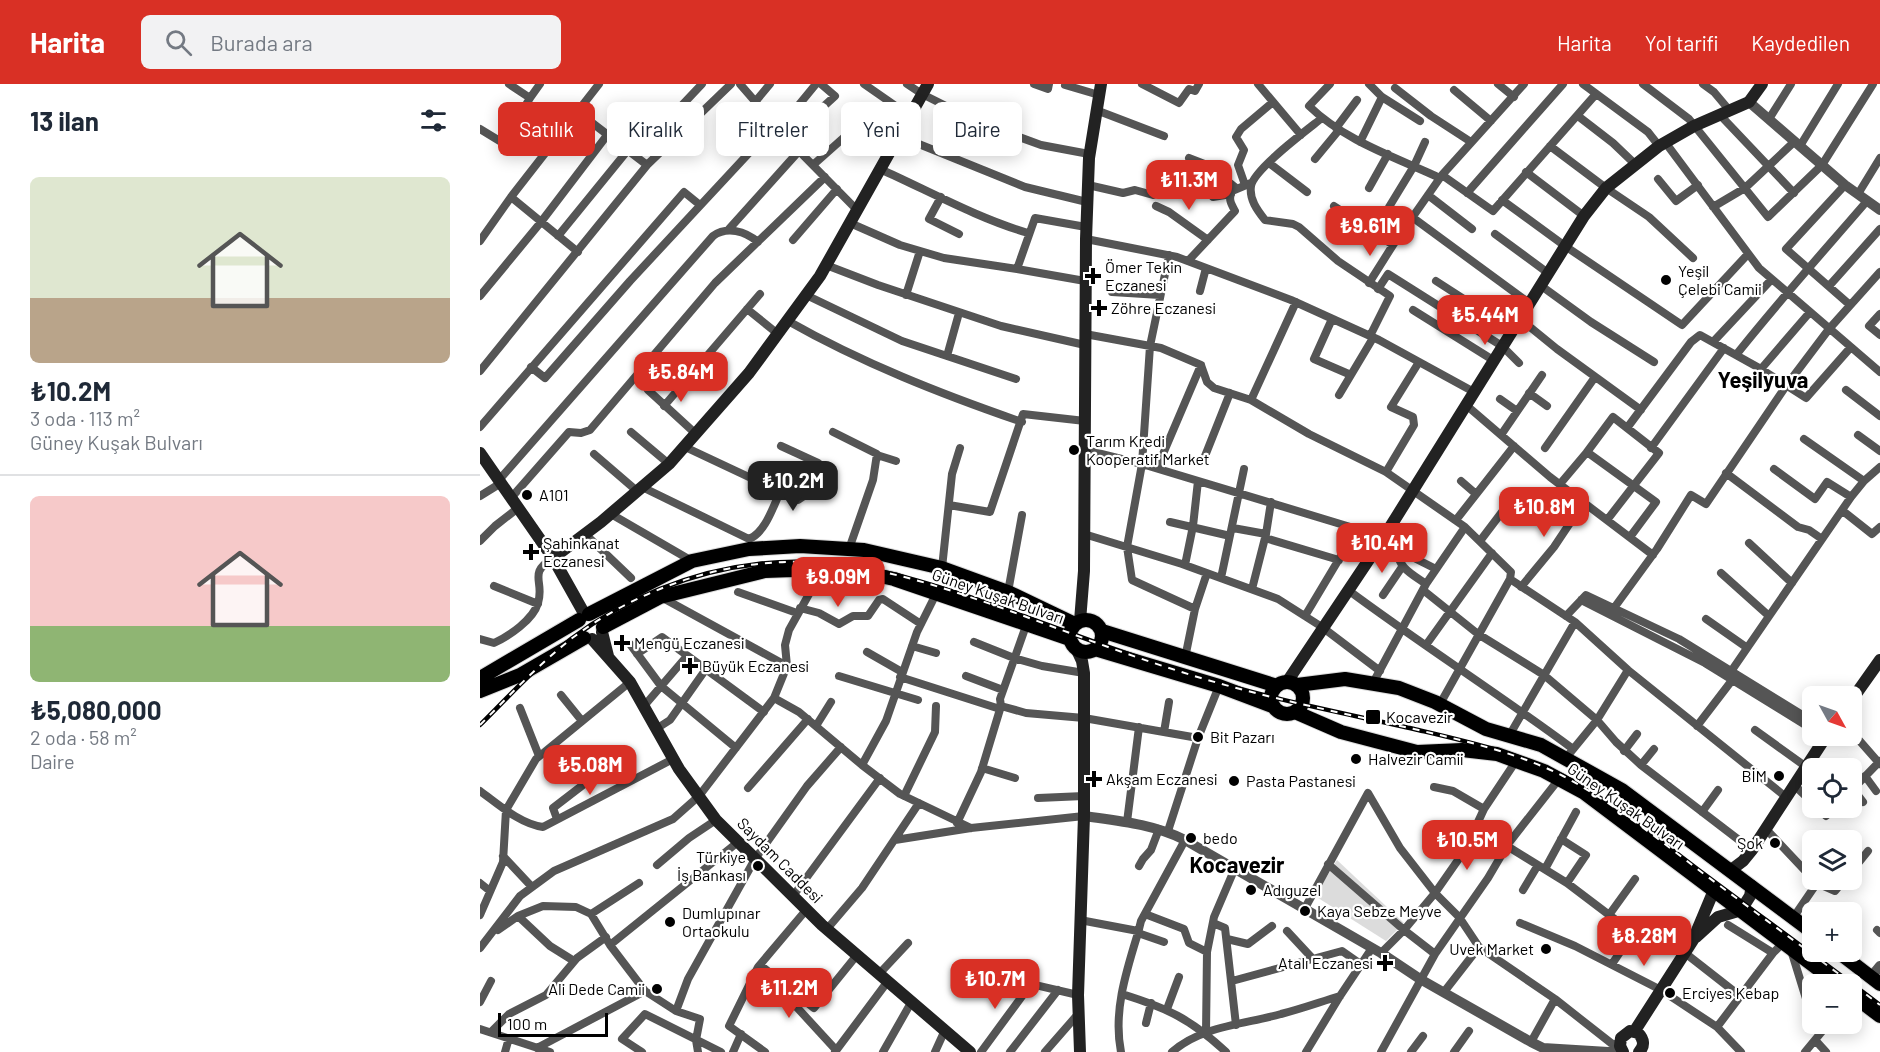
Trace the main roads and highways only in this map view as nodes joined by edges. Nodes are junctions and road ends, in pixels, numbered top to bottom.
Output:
1 (1762, 84) edge
2 (925, 89) edge
3 (1100, 89) edge
4 (480, 453) edge
5 (553, 558) junction
6 (585, 616) junction
7 (1082, 619) junction
8 (1102, 631) junction
9 (595, 634) junction
10 (1073, 644) junction
11 (1088, 659) junction
12 (1879, 665) edge
13 (480, 678) edge
14 (1287, 684) junction
15 (1862, 687) edge
16 (480, 692) edge
17 (1272, 706) junction
18 (1295, 712) junction
19 (1818, 746) edge
20 (1710, 854) junction
21 (1691, 872) junction
22 (1735, 873) junction
23 (1752, 886) junction
24 (1714, 890) junction
25 (1740, 909) junction
26 (1802, 925) edge
27 (1693, 940) junction
28 (1851, 962) edge
29 (1825, 974) edge
30 (1875, 981) edge
31 (1862, 1003) edge
32 (1880, 1016) edge
33 (1634, 1032) junction
34 (1622, 1049) edge
35 (970, 1052) edge
36 (1080, 1052) edge
37 (1639, 1052) edge

1 - 14 main road
2 - 5 main road
3 - 7 main road
4 - 5 main road
5 - 6 main road
6 - 7 main road, Güney Kuşak Bulvarı
6 - 9 main road
6 - 9 main road
6 - 13 main road, Güney Kuşak Bulvarı
7 - 8 main road, Güney Kuşak Bulvarı
7 - 10 main road
8 - 11 main road
8 - 14 main road, Güney Kuşak Bulvarı
9 - 10 main road, Güney Kuşak Bulvarı
9 - 16 main road, Güney Kuşak Bulvarı
9 - 35 main road, Saydam Caddesi
10 - 11 main road, Güney Kuşak Bulvarı
11 - 17 main road
11 - 36 main road
12 - 15 main road
14 - 17 main road
14 - 18 main road
14 - 20 main road, Güney Kuşak Bulvarı
17 - 18 main road
18 - 21 main road, Güney Kuşak Bulvarı
19 - 22 main road
20 - 21 main road
20 - 22 main road, Güney Kuşak Bulvarı
21 - 24 main road, Güney Kuşak Bulvarı
22 - 23 main road, Güney Kuşak Bulvarı
23 - 25 main road
23 - 26 main road, Güney Kuşak Bulvarı
24 - 25 main road, Güney Kuşak Bulvarı
24 - 27 main road
25 - 27 main road
25 - 29 main road, Güney Kuşak Bulvarı
27 - 33 main road
28 - 30 main road
31 - 32 main road
33 - 34 main road
33 - 37 main road

